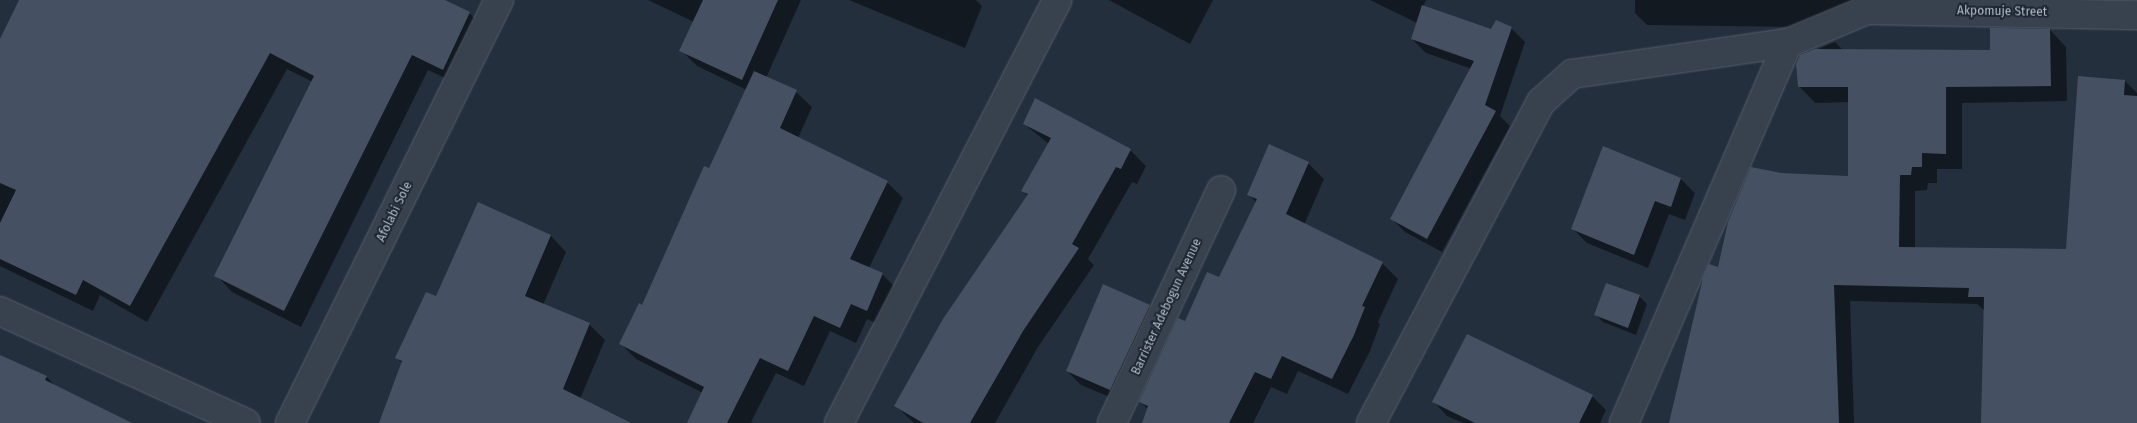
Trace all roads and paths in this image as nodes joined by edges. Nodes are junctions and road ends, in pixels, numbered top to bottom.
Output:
1 (499, 0) edge
2 (1057, 0) edge
3 (1869, 5) edge
4 (2137, 15) edge
5 (1788, 43) junction
6 (1221, 190) dead end
7 (0, 311) edge
8 (246, 423) edge
9 (290, 423) edge
10 (839, 423) edge
11 (1112, 423) edge
12 (1371, 423) edge
13 (1624, 423) edge

1 - 9 street, Afolabi Sole
2 - 10 street
3 - 4 street, Akpomuje Street
3 - 5 street
5 - 12 street
5 - 13 street
6 - 11 street, Barrister Adebogun Avenue
7 - 8 street

